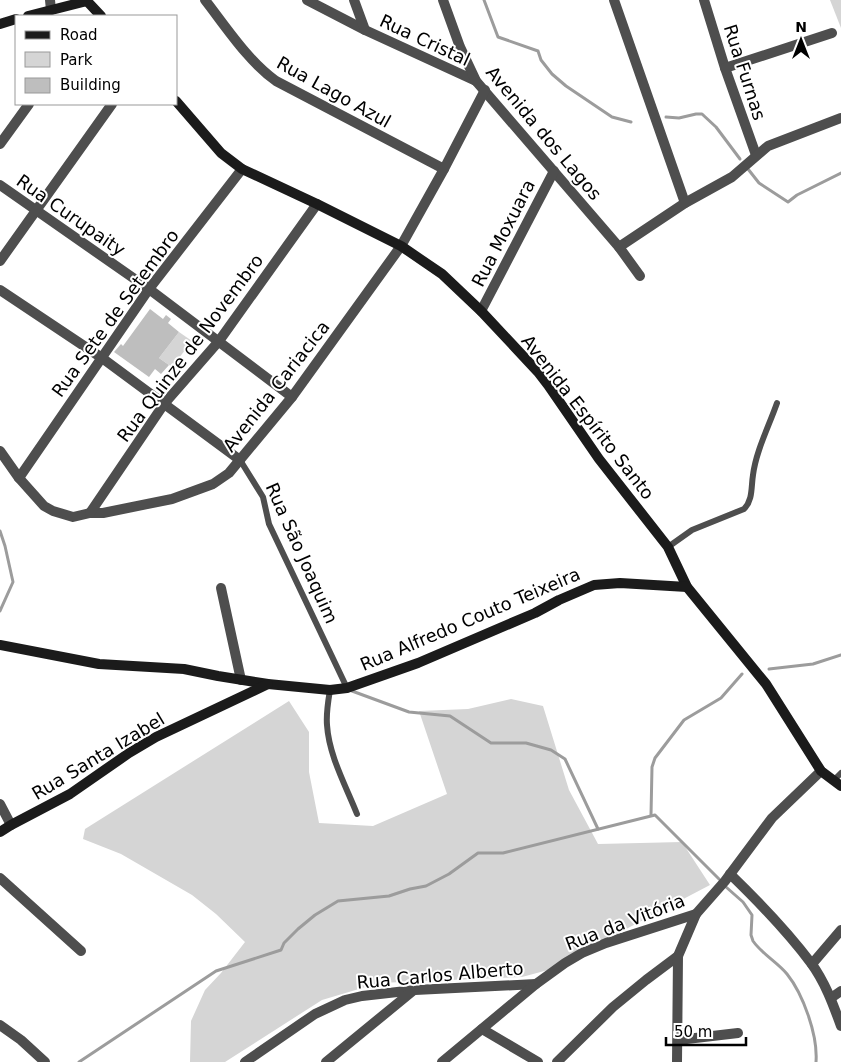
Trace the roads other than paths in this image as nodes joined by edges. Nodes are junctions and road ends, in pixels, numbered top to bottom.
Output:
1 (88, 0) edge
2 (205, 0) edge
3 (307, 0) edge
4 (354, 0) edge
5 (443, 0) edge
6 (614, 0) edge
7 (704, 0) edge
8 (51, 5) edge
9 (96, 14) edge
10 (30, 15) edge
11 (15, 19) edge
12 (0, 24) edge
13 (365, 30) junction
14 (832, 33) dead end
15 (725, 68) junction
16 (476, 81) junction
17 (485, 90) junction
18 (178, 102) edge
19 (28, 105) edge
20 (111, 105) edge
21 (841, 118) edge
22 (0, 144) edge
23 (756, 155) junction
24 (242, 169) junction
25 (444, 169) junction
26 (554, 171) junction
27 (0, 185) edge
28 (317, 204) junction
29 (685, 204) junction
30 (36, 211) junction
31 (401, 246) junction
32 (619, 247) junction
33 (0, 261) edge
34 (640, 276) dead end
35 (149, 289) junction
36 (0, 290) edge
37 (481, 311) junction
38 (220, 341) junction
39 (102, 358) junction
40 (292, 397) junction
41 (777, 403) dead end
42 (164, 404) junction
43 (0, 451) edge
44 (240, 460) junction
45 (19, 478) junction
46 (90, 513) junction
47 (668, 547) junction
48 (687, 587) junction
49 (222, 588) dead end
50 (0, 645) edge
51 (241, 680) junction
52 (268, 684) junction
53 (347, 688) junction
54 (330, 690) junction
55 (821, 771) junction
56 (838, 780) edge
57 (0, 804) edge
58 (357, 814) dead end
59 (11, 825) junction
60 (0, 832) edge
61 (730, 874) junction
62 (0, 878) edge
63 (696, 914) junction
64 (841, 930) edge
65 (80, 951) dead end
66 (678, 956) junction
67 (812, 964) junction
68 (536, 984) junction
69 (415, 990) junction
70 (841, 991) edge
71 (831, 998) junction
72 (0, 1025) edge
73 (841, 1026) edge
74 (482, 1029) junction
75 (738, 1033) dead end
76 (678, 1040) junction
77 (674, 1060) edge
78 (45, 1062) edge
79 (245, 1062) edge
80 (326, 1062) edge
81 (442, 1062) edge
82 (538, 1062) edge
83 (557, 1062) edge

1 - 8 street
1 - 9 street
2 - 25 street, Rua Lago Azul
3 - 13 street, Rua Cristal
4 - 13 street
5 - 16 street, Avenida dos Lagos
6 - 29 street
7 - 15 street, Rua Furnas
8 - 10 street
11 - 12 street
13 - 16 street, Rua Cristal
14 - 15 street
15 - 23 street, Rua Furnas
16 - 17 street, Avenida dos Lagos
17 - 25 street, Avenida Cariacica
17 - 26 street, Avenida dos Lagos
18 - 24 street, Avenida Espírito Santo
19 - 22 street
20 - 30 street
21 - 23 street
23 - 29 street
24 - 28 street, Avenida Espírito Santo
24 - 35 street, Rua Sete de Setembro
25 - 31 street, Avenida Cariacica
26 - 32 street, Avenida dos Lagos
26 - 37 street, Rua Moxuara
27 - 30 street, Rua Curupaity
28 - 31 street, Avenida Espírito Santo
28 - 38 street, Rua Quinze de Novembro
29 - 32 street
30 - 33 street
30 - 35 street, Rua Curupaity
31 - 37 street, Avenida Espírito Santo
31 - 40 street, Avenida Cariacica
32 - 34 street, Avenida dos Lagos
35 - 38 street, Rua Curupaity
35 - 39 street, Rua Sete de Setembro
36 - 39 street
37 - 47 street, Avenida Espírito Santo
38 - 40 street, Rua Curupaity
38 - 42 street, Rua Quinze de Novembro
39 - 42 street
39 - 45 street, Rua Sete de Setembro
40 - 44 street, Avenida Cariacica
41 - 47 lane
42 - 44 street
42 - 46 street, Rua Quinze de Novembro
43 - 45 street, Avenida Cariacica
44 - 46 street, Avenida Cariacica
44 - 53 lane, Rua São Joaquim
45 - 46 street, Avenida Cariacica
47 - 48 street, Avenida Espírito Santo
48 - 53 street, Rua Alfredo Couto Teixeira
48 - 55 street, Avenida Espírito Santo
49 - 51 street
50 - 51 street, Rua Alfredo Couto Teixeira
51 - 52 street, Rua Alfredo Couto Teixeira
52 - 54 street, Rua Alfredo Couto Teixeira
52 - 59 street, Rua Santa Izabel
53 - 54 street, Rua Alfredo Couto Teixeira
54 - 58 lane
55 - 56 street
55 - 61 street, Rua da Vitória
57 - 59 street
59 - 60 street, Rua Santa Izabel
61 - 63 street, Rua da Vitória
61 - 67 street
62 - 65 street
63 - 66 street
63 - 68 street, Rua da Vitória
64 - 67 street
66 - 76 street
66 - 83 street
67 - 71 street
68 - 69 street, Rua Carlos Alberto
68 - 74 street, Rua da Vitória
69 - 79 street, Rua Carlos Alberto
69 - 80 street
70 - 71 street
71 - 73 street
72 - 78 street
74 - 81 street, Rua da Vitória
74 - 82 street
75 - 76 street
76 - 77 street

